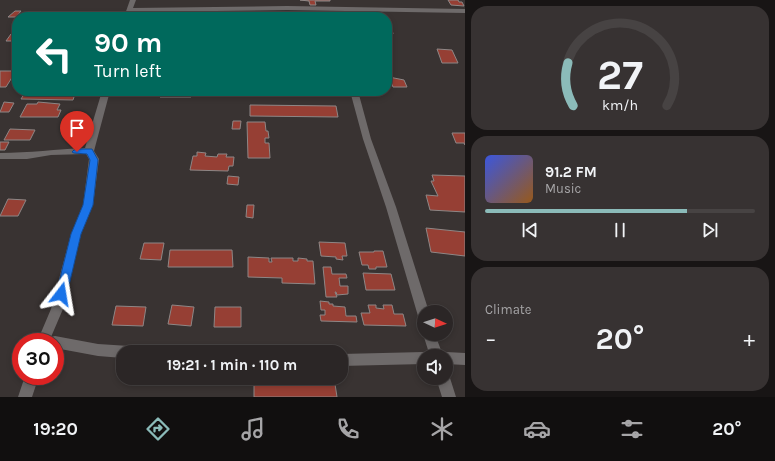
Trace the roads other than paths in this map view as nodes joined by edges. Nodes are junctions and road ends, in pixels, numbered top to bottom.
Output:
1 (133, 0) edge
2 (333, 9) junction
3 (129, 10) joint
4 (334, 12) edge
5 (465, 12) edge
6 (105, 96) edge
7 (355, 96) edge
8 (89, 151) junction
9 (0, 156) edge
10 (421, 305) edge
11 (51, 333) edge
12 (64, 344) edge
13 (116, 351) edge
14 (417, 358) edge
15 (453, 358) edge
16 (465, 359) edge
17 (348, 360) edge
18 (29, 385) edge
19 (445, 385) edge
20 (25, 397) edge
21 (449, 397) edge

1 - 3 street
2 - 3 street
2 - 4 street
2 - 5 street
6 - 8 street
7 - 10 street
8 - 9 street
8 - 11 street
12 - 13 street
14 - 17 street
15 - 16 street
18 - 20 street
19 - 21 street

